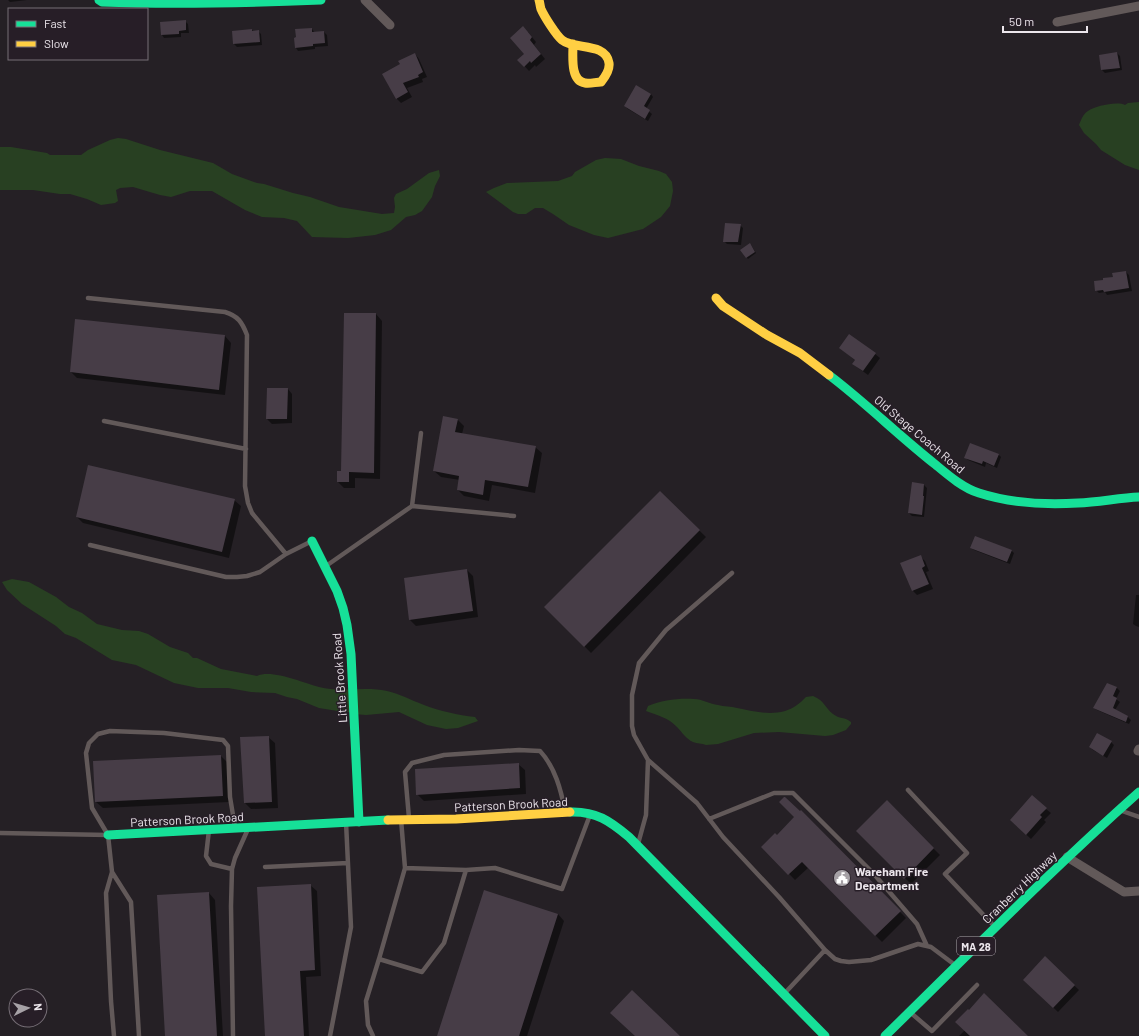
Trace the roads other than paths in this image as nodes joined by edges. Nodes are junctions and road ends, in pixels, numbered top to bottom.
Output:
1 (100, 0) edge
2 (321, 0) edge
3 (365, 0) edge
4 (539, 0) edge
5 (1139, 6) edge
6 (1057, 22) dead end
7 (390, 25) dead end
8 (573, 44) junction
9 (88, 298) dead end
10 (716, 298) dead end
11 (104, 421) dead end
12 (421, 433) dead end
13 (246, 449) junction
14 (1139, 497) edge
15 (412, 506) junction
16 (514, 516) dead end
17 (312, 541) joint
18 (90, 545) dead end
19 (286, 554) junction
20 (325, 567) junction
21 (732, 573) dead end
22 (648, 760) junction
23 (908, 790) dead end
24 (1139, 792) edge
25 (1118, 810) junction
26 (566, 813) junction
27 (590, 814) junction
28 (1139, 817) edge
29 (405, 819) junction
30 (709, 819) junction
31 (346, 822) junction
32 (359, 822) junction
33 (235, 828) junction
34 (249, 828) junction
35 (209, 830) junction
36 (0, 833) edge
37 (108, 835) junction
38 (637, 845) junction
39 (1067, 857) junction
40 (348, 863) junction
41 (265, 866) dead end
42 (232, 868) junction
43 (405, 868) junction
44 (466, 870) junction
45 (112, 872) junction
46 (1139, 891) edge
47 (995, 927) junction
48 (927, 946) junction
49 (825, 950) junction
50 (379, 959) junction
51 (956, 966) junction
52 (977, 985) dead end
53 (784, 994) junction
54 (910, 1012) junction
55 (114, 1036) edge
56 (139, 1036) edge
57 (233, 1036) edge
58 (330, 1036) edge
59 (373, 1036) edge
60 (825, 1036) edge
61 (885, 1036) edge

1 - 2 street
3 - 7 street
4 - 8 street
5 - 6 street
8 - 8 street
9 - 13 lane
10 - 14 street, Old Stage Coach Road
11 - 13 lane
12 - 15 lane
13 - 19 lane
15 - 16 lane
15 - 20 lane
17 - 19 lane
17 - 20 street, Little Brook Road
18 - 19 lane
20 - 32 street, Little Brook Road
21 - 22 lane
22 - 30 lane
22 - 38 lane
23 - 47 lane
24 - 25 street, Cranberry Highway / MA 28
25 - 28 lane
25 - 39 street, Cranberry Highway / MA 28
26 - 27 street, Patterson Brook Road
26 - 29 street, Patterson Brook Road
26 - 29 lane
27 - 38 street, Patterson Brook Road
27 - 44 lane
29 - 32 street, Patterson Brook Road
29 - 43 lane
30 - 48 lane
30 - 49 lane
31 - 32 street, Patterson Brook Road
31 - 34 street, Patterson Brook Road
31 - 40 lane
33 - 34 street, Patterson Brook Road
33 - 35 street, Patterson Brook Road
33 - 37 lane
34 - 42 lane
35 - 37 street, Patterson Brook Road
35 - 42 lane
36 - 37 lane
37 - 45 lane
38 - 53 street, Patterson Brook Road
39 - 46 street
39 - 47 street, Cranberry Highway / MA 28
40 - 41 lane
40 - 58 lane
42 - 57 lane
43 - 44 lane
43 - 50 lane
44 - 50 lane
45 - 55 lane
45 - 56 lane
47 - 51 street, Cranberry Highway / MA 28
48 - 49 lane
48 - 51 lane
49 - 53 lane
50 - 59 lane
51 - 54 street, Cranberry Highway / MA 28
52 - 54 lane
53 - 60 street, Patterson Brook Road
54 - 61 street, Cranberry Highway / MA 28

